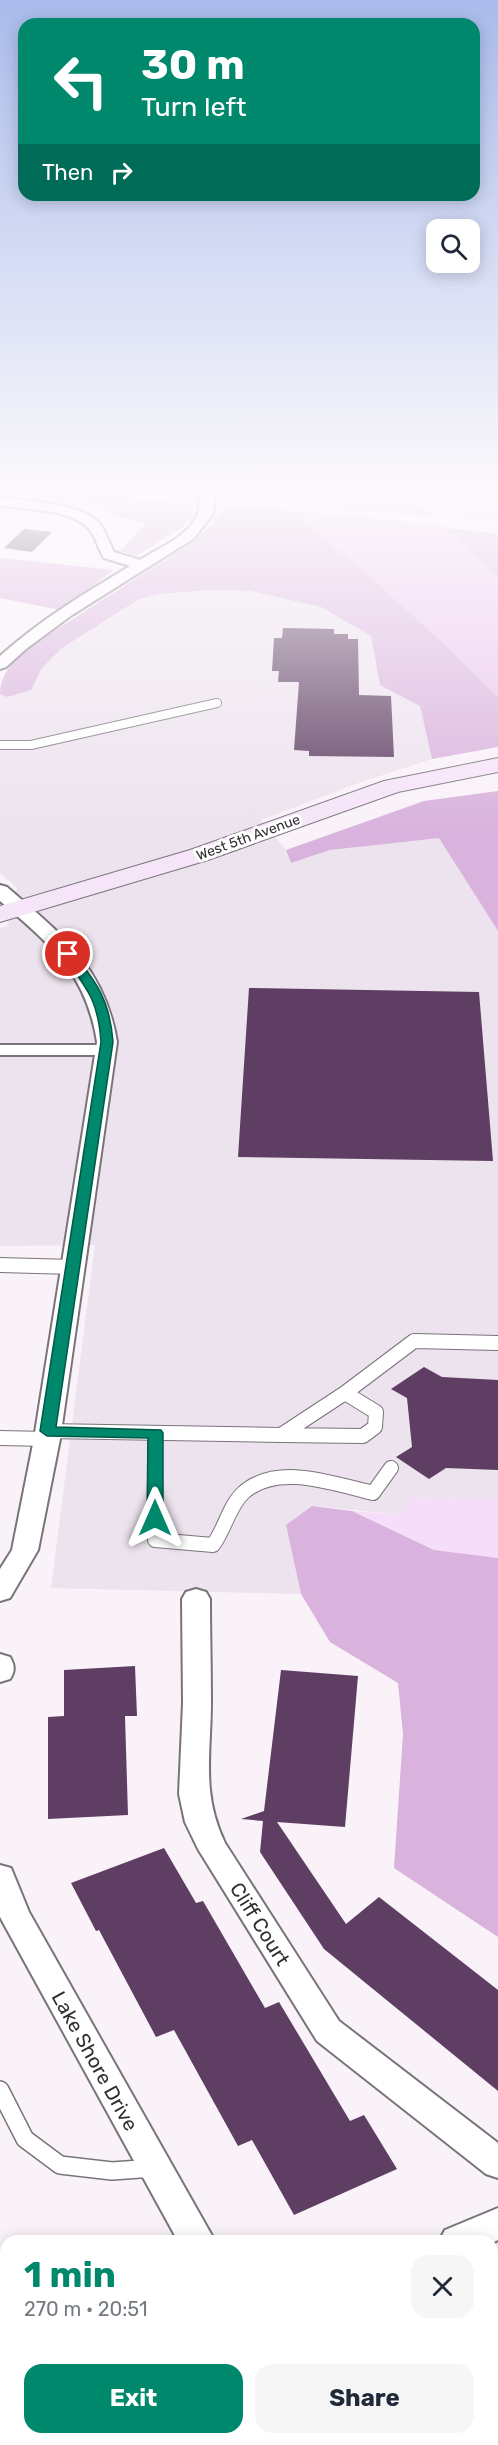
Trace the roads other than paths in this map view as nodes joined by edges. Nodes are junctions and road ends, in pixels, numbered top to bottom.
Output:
1 (85, 601) edge
2 (0, 664) edge
3 (217, 704) dead end
4 (0, 745) edge
5 (498, 765) edge
6 (0, 891) edge
7 (10, 912) edge
8 (0, 1050) edge
9 (106, 1050) junction
10 (0, 1265) edge
11 (73, 1267) junction
12 (498, 1343) edge
13 (345, 1393) junction
14 (155, 1433) junction
15 (47, 1435) junction
16 (281, 1435) junction
17 (0, 1438) edge
18 (391, 1468) dead end
19 (0, 1591) edge
20 (196, 1599) dead end
21 (0, 1664) edge
22 (0, 1672) edge
23 (0, 1877) edge
24 (0, 2090) edge
25 (498, 2163) edge
26 (155, 2168) junction
27 (498, 2224) edge
28 (194, 2235) edge
29 (471, 2235) edge

1 - 2 street
3 - 4 lane
5 - 7 main road, West 5th Avenue
6 - 7 street
7 - 9 street
8 - 9 lane
9 - 11 street
10 - 11 lane
11 - 15 street
12 - 13 lane
13 - 16 lane
13 - 16 lane
14 - 15 lane
14 - 16 lane
14 - 18 lane
15 - 17 lane
15 - 19 street
20 - 25 street, Cliff Court
21 - 22 street
23 - 26 street, Lake Shore Drive
24 - 26 lane
26 - 28 street, Lake Shore Drive
27 - 29 street

